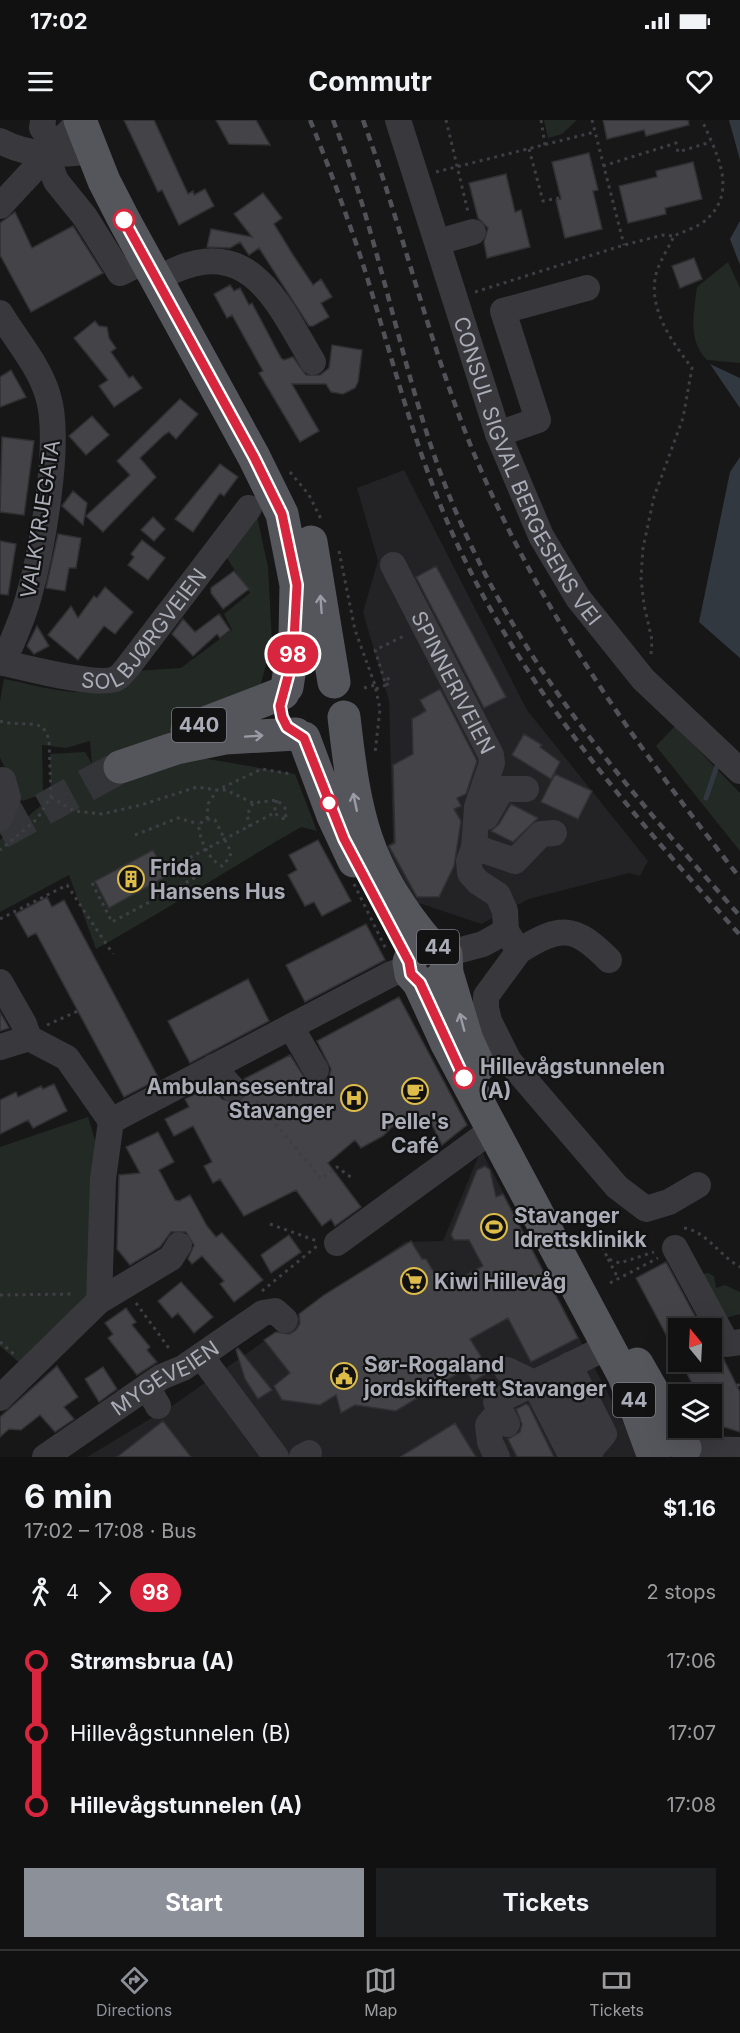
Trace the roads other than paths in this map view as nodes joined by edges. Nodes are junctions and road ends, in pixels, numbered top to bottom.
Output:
1 (80, 120) edge
2 (101, 120) edge
3 (398, 120) edge
4 (36, 123) edge
5 (0, 141) edge
6 (92, 151) junction
7 (46, 154) junction
8 (0, 206) edge
9 (473, 232) road end
10 (438, 242) junction
11 (160, 265) junction
12 (587, 288) dead end
13 (1, 320) edge
14 (313, 362) dead end
15 (498, 435) junction
16 (249, 508) dead end
17 (393, 565) dead end
18 (3, 663) joint
19 (349, 685) junction
20 (285, 690) junction
21 (344, 717) junction
22 (300, 736) junction
23 (740, 771) edge
24 (3, 780) dead end
25 (526, 789) dead end
26 (0, 818) edge
27 (554, 832) dead end
28 (475, 838) junction
29 (512, 941) junction
30 (609, 960) dead end
31 (427, 964) junction
32 (0, 982) edge
33 (291, 1027) junction
34 (34, 1033) junction
35 (0, 1047) edge
36 (213, 1068) junction
37 (316, 1070) dead end
38 (233, 1089) road end
39 (111, 1121) junction
40 (492, 1130) junction
41 (698, 1185) dead end
42 (337, 1244) road end
43 (178, 1245) dead end
44 (675, 1248) road end
45 (98, 1298) junction
46 (285, 1320) dead end
47 (740, 1342) edge
48 (607, 1347) junction
49 (201, 1356) junction
50 (507, 1370) dead end
51 (551, 1374) junction
52 (0, 1398) edge
53 (740, 1450) edge
54 (676, 1454) edge
55 (583, 1455) edge
56 (45, 1457) edge
57 (276, 1457) edge
58 (497, 1457) edge

1 - 6 main road, 44
1 - 7 street
2 - 11 main road, 44
3 - 10 street, CONSUL SIGVAL BERGESENS VEI
4 - 7 street
5 - 7 street
6 - 7 street
6 - 11 main road, 44
7 - 8 street
7 - 11 street
9 - 10 street
10 - 15 street, CONSUL SIGVAL BERGESENS VEI
11 - 14 street
19 -> 11 main road, 44
11 - 20 main road, 44
12 - 15 street
13 - 18 street, VALKYRJEGATA
15 - 23 street, CONSUL SIGVAL BERGESENS VEI
16 - 18 street, SOLBJØRGVEIEN
17 - 28 street, SPINNERIVEIEN
19 - 20 main road
19 - 21 main road, 44
20 - 22 main road, 44
20 -> 22 main road, 440
21 - 22 main road
31 -> 21 main road, 44
22 - 31 main road, 44
24 - 26 street
25 - 28 street
27 - 28 street
28 - 29 street, SPINNERIVEIEN
29 - 30 street
29 - 31 street
29 - 41 street
31 - 33 street
31 - 40 main road, 44
54 -> 31 main road, 44
32 - 34 street
33 - 36 street
33 - 37 street
34 - 35 street
34 - 39 street
36 - 38 street
36 - 39 street
39 - 45 street
40 - 42 street
40 - 48 main road, 44
43 - 45 street
44 - 47 street
45 - 52 street
46 - 49 street, MYGEVEIEN
48 - 51 street
48 - 54 main road, 44
49 - 56 street, MYGEVEIEN
49 - 57 street
50 - 51 street
51 - 55 street
51 - 55 street
51 - 58 street
53 - 54 street

